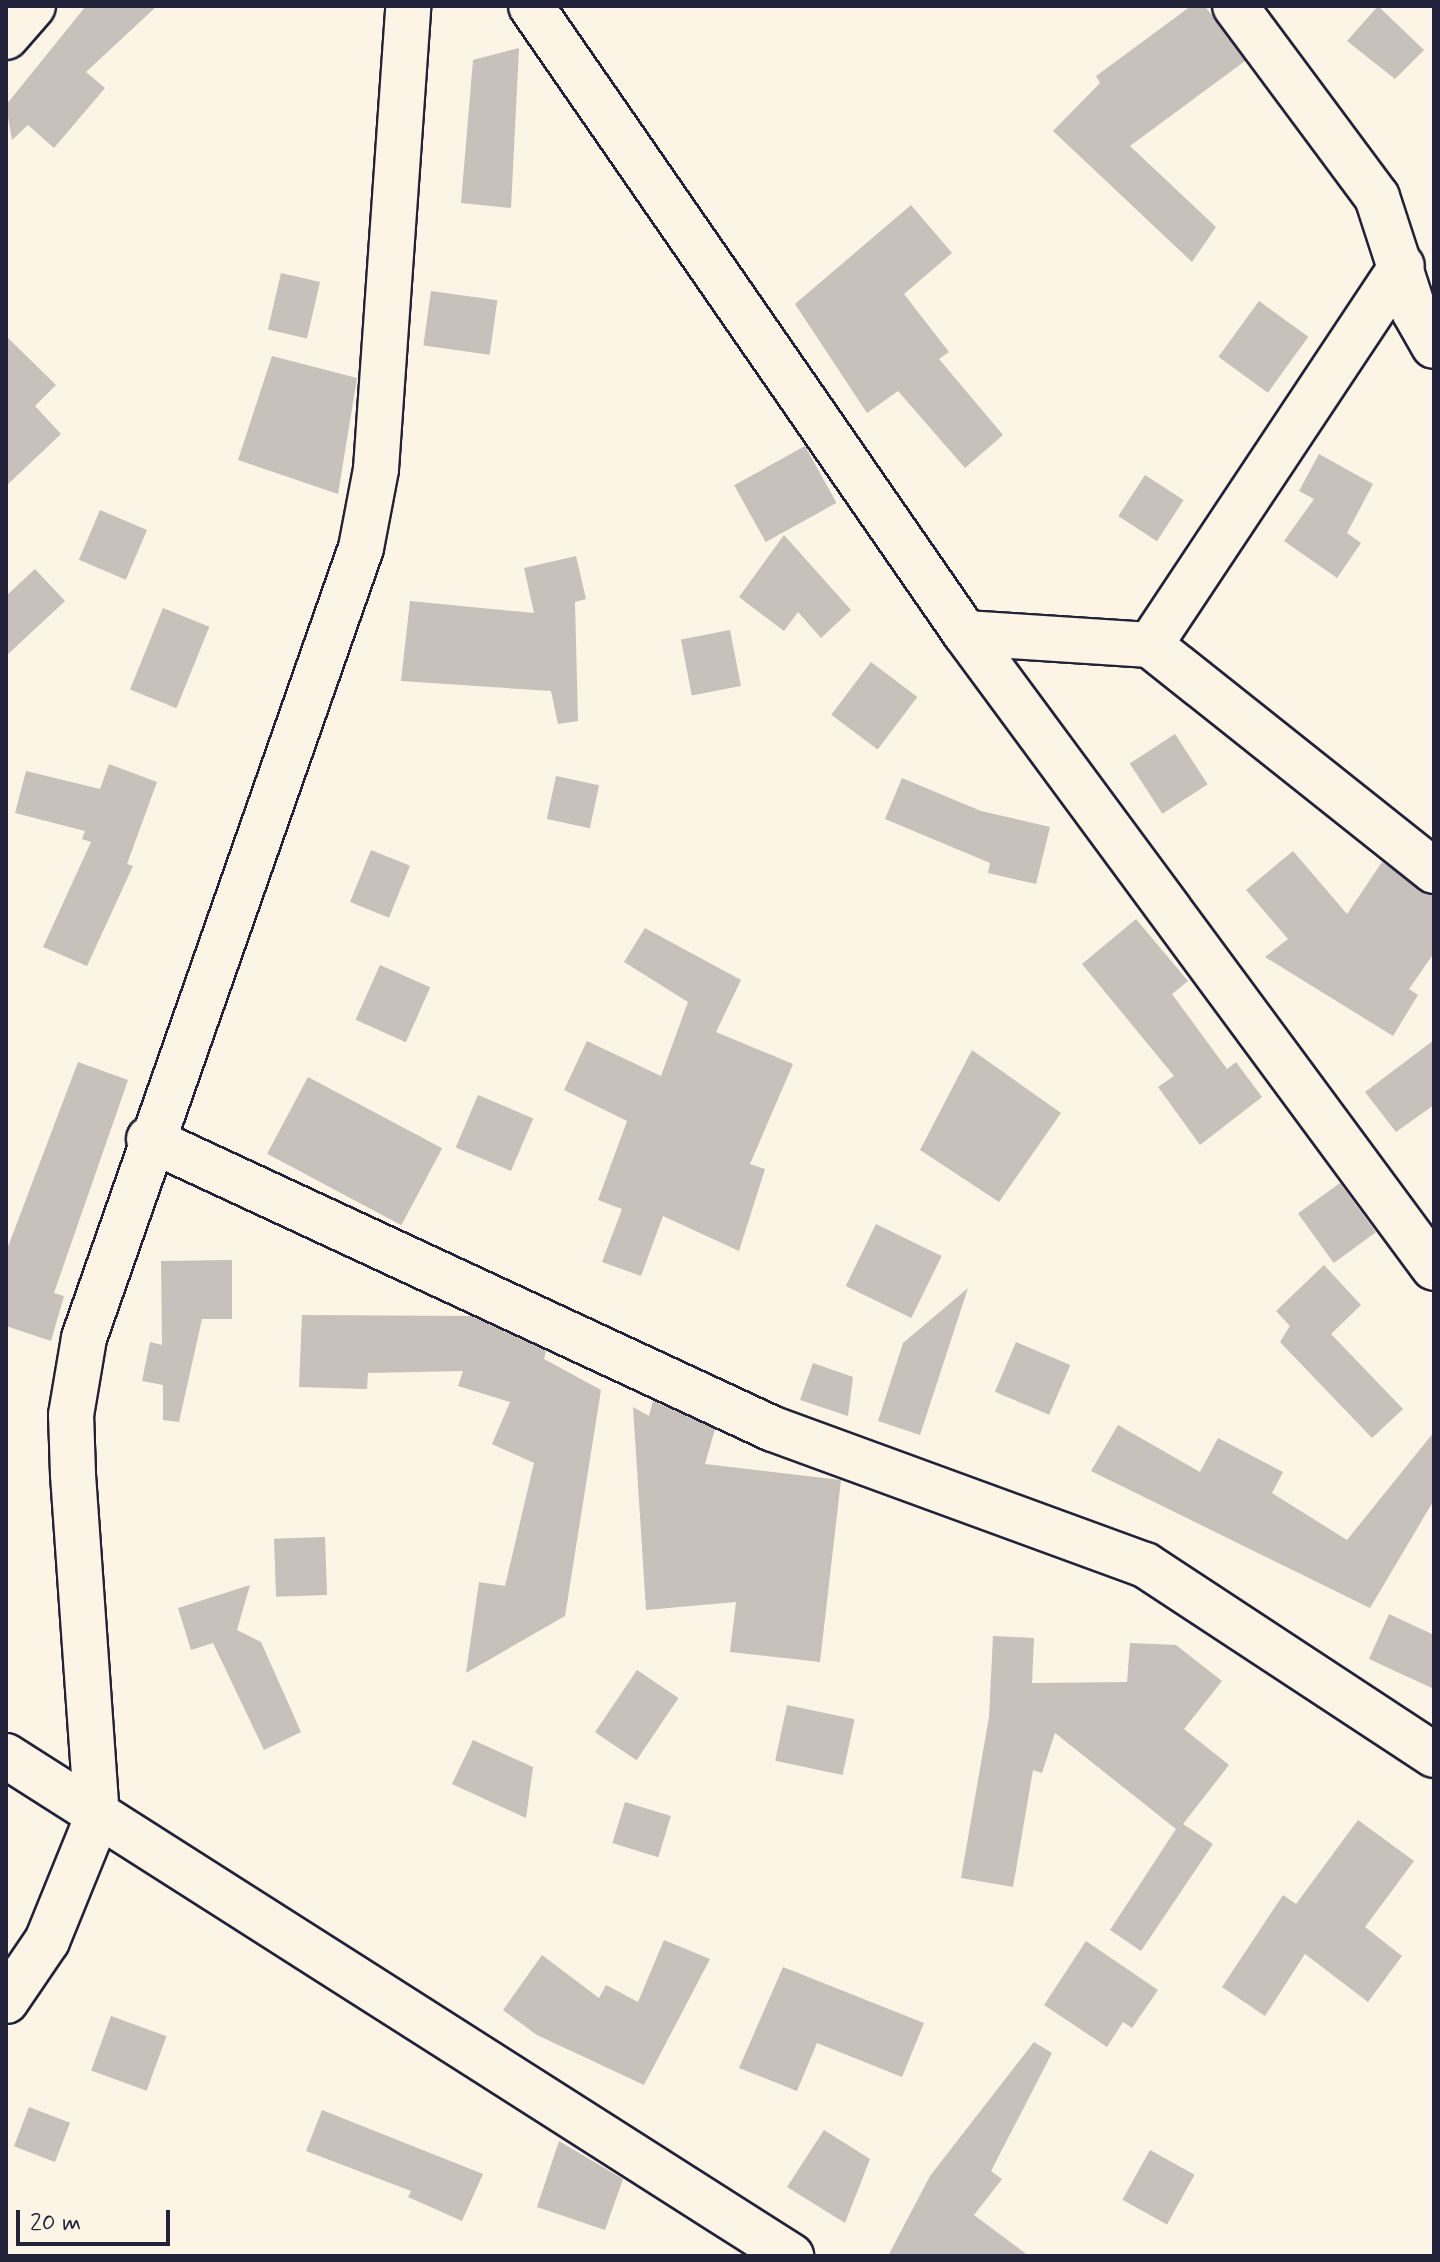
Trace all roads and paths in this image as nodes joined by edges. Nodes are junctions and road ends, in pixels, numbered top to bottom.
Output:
1 (33, 6) edge
2 (408, 6) edge
3 (531, 6) edge
4 (1235, 6) edge
5 (6, 37) edge
6 (1402, 266) junction
7 (1434, 346) edge
8 (965, 633) junction
9 (1150, 645) junction
10 (1434, 871) edge
11 (149, 1139) junction
12 (1434, 1268) edge
13 (1434, 1755) edge
14 (6, 1756) edge
15 (97, 1818) junction
16 (6, 2001) edge
17 (764, 2249) edge

1 - 5 street
2 - 11 street
3 - 8 street
4 - 6 street
6 - 7 street
6 - 9 street
8 - 9 street
8 - 12 street
9 - 10 street
11 - 13 street
11 - 15 street
14 - 15 street
15 - 16 street
15 - 17 street

